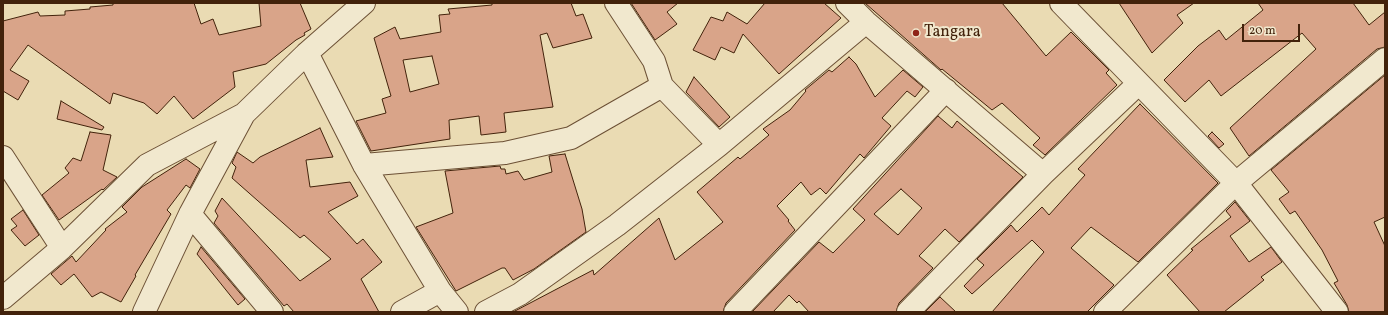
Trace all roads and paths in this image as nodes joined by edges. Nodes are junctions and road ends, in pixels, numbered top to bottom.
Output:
1 (364, 3) edge
2 (616, 3) edge
3 (847, 3) edge
4 (1060, 3) edge
5 (866, 22) junction
6 (307, 53) junction
7 (1385, 59) edge
8 (1138, 84) junction
9 (662, 86) junction
10 (946, 90) junction
11 (244, 114) junction
12 (719, 145) junction
13 (3, 157) edge
14 (364, 165) junction
15 (1043, 174) junction
16 (1236, 182) junction
17 (190, 214) junction
18 (62, 248) junction
19 (440, 291) junction
20 (3, 298) edge
21 (144, 312) edge
22 (272, 312) edge
23 (402, 312) edge
24 (457, 312) edge
25 (461, 312) edge
26 (486, 312) edge
27 (735, 312) edge
28 (908, 312) edge
29 (1105, 312) edge
30 (1337, 312) edge

1 - 6 street
2 - 9 street
3 - 5 street
4 - 8 street
5 - 10 street
5 - 12 street
6 - 11 street
6 - 14 street
7 - 16 street
8 - 15 street
8 - 16 street
9 - 12 street
9 - 14 street
10 - 15 street
10 - 27 street
11 - 17 street
11 - 18 street
12 - 26 street
13 - 18 street
14 - 19 street
15 - 28 street
16 - 29 street
16 - 30 street
17 - 21 street
17 - 22 street
18 - 20 street
19 - 23 street
19 - 24 street
19 - 25 street

